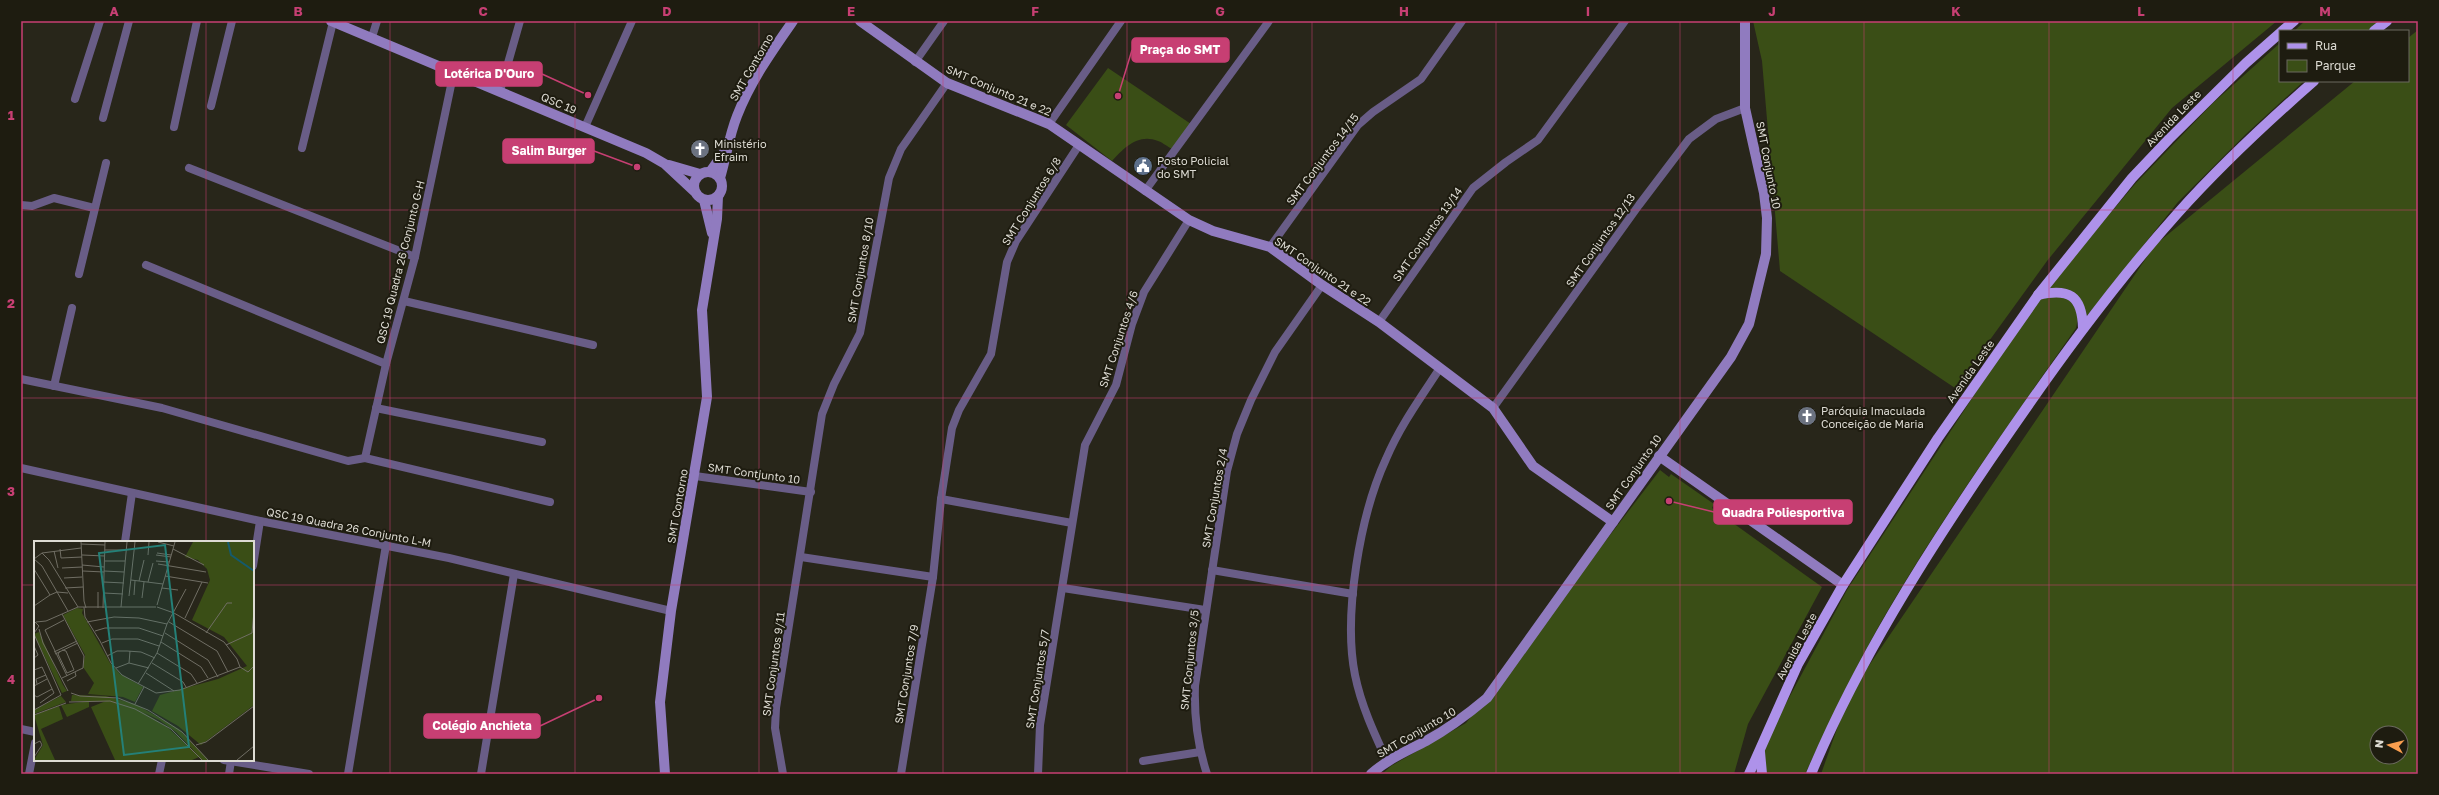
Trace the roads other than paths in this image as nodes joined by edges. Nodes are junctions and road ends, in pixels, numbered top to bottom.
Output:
1 (100, 21) edge
2 (129, 21) edge
3 (197, 21) edge
4 (232, 21) edge
5 (332, 21) edge
6 (377, 21) edge
7 (520, 21) edge
8 (632, 21) edge
9 (793, 21) edge
10 (860, 21) edge
11 (944, 21) edge
12 (1121, 21) edge
13 (1269, 21) edge
14 (1462, 21) edge
15 (1625, 21) edge
16 (1744, 21) edge
17 (2294, 21) edge
18 (2387, 21) edge
19 (2283, 30) edge
20 (2375, 30) edge
21 (2279, 34) edge
22 (372, 37) junction
23 (915, 62) junction
24 (454, 71) junction
25 (2313, 82) edge
26 (947, 83) junction
27 (500, 91) junction
28 (75, 99) dead end
29 (211, 106) dead end
30 (1745, 108) junction
31 (103, 118) dead end
32 (1049, 124) junction
33 (174, 127) dead end
34 (585, 127) junction
35 (1079, 145) junction
36 (302, 148) dead end
37 (727, 150) junction
38 (106, 163) dead end
39 (665, 164) junction
40 (189, 168) dead end
41 (705, 173) junction
42 (720, 178) junction
43 (694, 191) junction
44 (1145, 191) junction
45 (718, 196) junction
46 (704, 200) junction
47 (21, 205) edge
48 (94, 208) junction
49 (1189, 220) junction
50 (712, 243) junction
51 (1270, 247) junction
52 (415, 257) junction
53 (146, 265) dead end
54 (79, 274) dead end
55 (1322, 285) junction
56 (2038, 295) junction
57 (404, 301) junction
58 (72, 308) dead end
59 (1379, 322) junction
60 (2083, 328) junction
61 (593, 345) dead end
62 (386, 364) junction
63 (1440, 368) junction
64 (21, 379) edge
65 (54, 386) junction
66 (376, 408) junction
67 (1493, 408) junction
68 (542, 442) dead end
69 (1659, 456) junction
70 (365, 458) junction
71 (21, 468) edge
72 (695, 476) junction
73 (132, 492) junction
74 (811, 492) junction
75 (941, 499) junction
76 (550, 502) dead end
77 (260, 521) junction
78 (1613, 522) junction
79 (1072, 523) junction
80 (125, 541) edge
81 (386, 546) junction
82 (801, 557) junction
83 (254, 560) edge
84 (1212, 570) junction
85 (514, 574) junction
86 (933, 577) junction
87 (1843, 585) junction
88 (1063, 588) junction
89 (1353, 594) junction
90 (1205, 610) junction
91 (671, 611) junction
92 (21, 729) edge
93 (34, 732) edge
94 (34, 748) edge
95 (1760, 748) junction
96 (1200, 752) junction
97 (162, 761) edge
98 (227, 761) edge
99 (1143, 761) dead end
100 (1387, 761) junction
101 (29, 774) edge
102 (159, 774) edge
103 (229, 774) edge
104 (309, 774) edge
105 (348, 774) edge
106 (480, 774) edge
107 (665, 774) edge
108 (782, 774) edge
109 (901, 774) edge
110 (1038, 774) edge
111 (1207, 774) edge
112 (1371, 774) edge
113 (1749, 774) edge
114 (1762, 774) edge
115 (1811, 774) edge

1 - 28 street
2 - 31 street
3 - 33 street
4 - 29 street
5 - 22 street, QSC 19
5 - 36 street
6 - 22 street
7 - 27 street
8 - 34 street
9 - 37 street, SMT Contorno
10 - 23 street, SMT Conjunto 21 e 22
11 - 23 street
12 - 32 street
13 - 44 street
14 - 51 street, SMT Conjuntos 14/15
15 - 59 street, SMT Conjuntos 13/14
16 - 30 street
17 - 19 main road
18 - 20 main road
21 - 56 main road, Avenida Leste
22 - 24 street, QSC 19
23 - 26 street, SMT Conjunto 21 e 22
24 - 27 street, QSC 19
24 - 52 street, QSC 19 Quadra 26 Conjunto G-H
25 - 60 main road
26 - 32 street, SMT Conjunto 21 e 22
26 - 74 street, SMT Conjuntos 8/10
27 - 34 street, QSC 19
30 - 67 street, SMT Conjuntos 12/13
30 - 69 street, SMT Conjunto 10
32 - 35 street, SMT Conjunto 21 e 22
34 - 39 street, QSC 19
35 - 44 street, SMT Conjunto 21 e 22
35 - 75 street, SMT Conjuntos 6/8
37 - 41 street, SMT Contorno
37 - 42 street, SMT Contorno
38 - 48 street
39 - 41 street, QSC 19
39 - 43 street, QSC 19
40 - 52 street
41 - 42 street
41 - 43 street
42 - 45 street
43 - 46 street
44 - 49 street, SMT Conjunto 21 e 22
45 - 46 street
45 - 50 street, SMT Contorno
46 - 50 street, SMT Contorno
47 - 48 street
48 - 54 street
49 - 51 street, SMT Conjunto 21 e 22
49 - 79 street, SMT Conjuntos 4/6
50 - 72 street, SMT Contorno
51 - 55 street, SMT Conjunto 21 e 22
52 - 57 street, QSC 19 Quadra 26 Conjunto G-H
53 - 62 street
55 - 59 street, SMT Conjunto 21 e 22
55 - 84 street, SMT Conjuntos 2/4
56 - 60 main road
56 - 87 main road, Avenida Leste
57 - 61 street
57 - 62 street, QSC 19 Quadra 26 Conjunto G-H
58 - 65 street
59 - 63 street, SMT Conjunto 21 e 22
60 - 115 main road
62 - 66 street, QSC 19 Quadra 26 Conjunto G-H
63 - 67 street, SMT Conjunto 21 e 22
63 - 89 street
64 - 65 street
65 - 70 street
66 - 68 street
66 - 70 street, QSC 19 Quadra 26 Conjunto G-H
67 - 78 street, SMT Conjunto 21 e 22
69 - 78 street, SMT Conjunto 10
69 - 87 street
70 - 76 street
71 - 73 street, QSC 19 Quadra 26 Conjunto L-M
72 - 74 street, SMT Contjunto 10
72 - 91 street, SMT Contorno
73 - 77 street, QSC 19 Quadra 26 Conjunto L-M
73 - 80 street
74 - 82 street, SMT Conjuntos 8/10
75 - 79 street
75 - 86 street, SMT Conjuntos 6/8
77 - 81 street, QSC 19 Quadra 26 Conjunto L-M
77 - 83 street
78 - 100 street, SMT Conjunto 10
79 - 88 street, SMT Conjuntos 4/6
81 - 85 street, QSC 19 Quadra 26 Conjunto L-M
81 - 105 street
82 - 86 street
82 - 108 street, SMT Conjuntos 9/11
84 - 89 street
84 - 90 street, SMT Conjuntos 3/5
85 - 91 street, QSC 19 Quadra 26 Conjunto L-M
85 - 106 street
86 - 109 street, SMT Conjuntos 7/9
87 - 95 main road, Avenida Leste
88 - 90 street
88 - 110 street, SMT Conjuntos 5/7
89 - 100 street
90 - 96 street, SMT Conjuntos 3/5
91 - 107 street, SMT Contorno
92 - 93 street
94 - 101 street
95 - 113 main road, Avenida Leste
95 - 114 main road
96 - 99 street
96 - 111 street, SMT Conjuntos 3/5
97 - 102 street
98 - 103 street
98 - 104 street
100 - 112 street, SMT Conjunto 10

